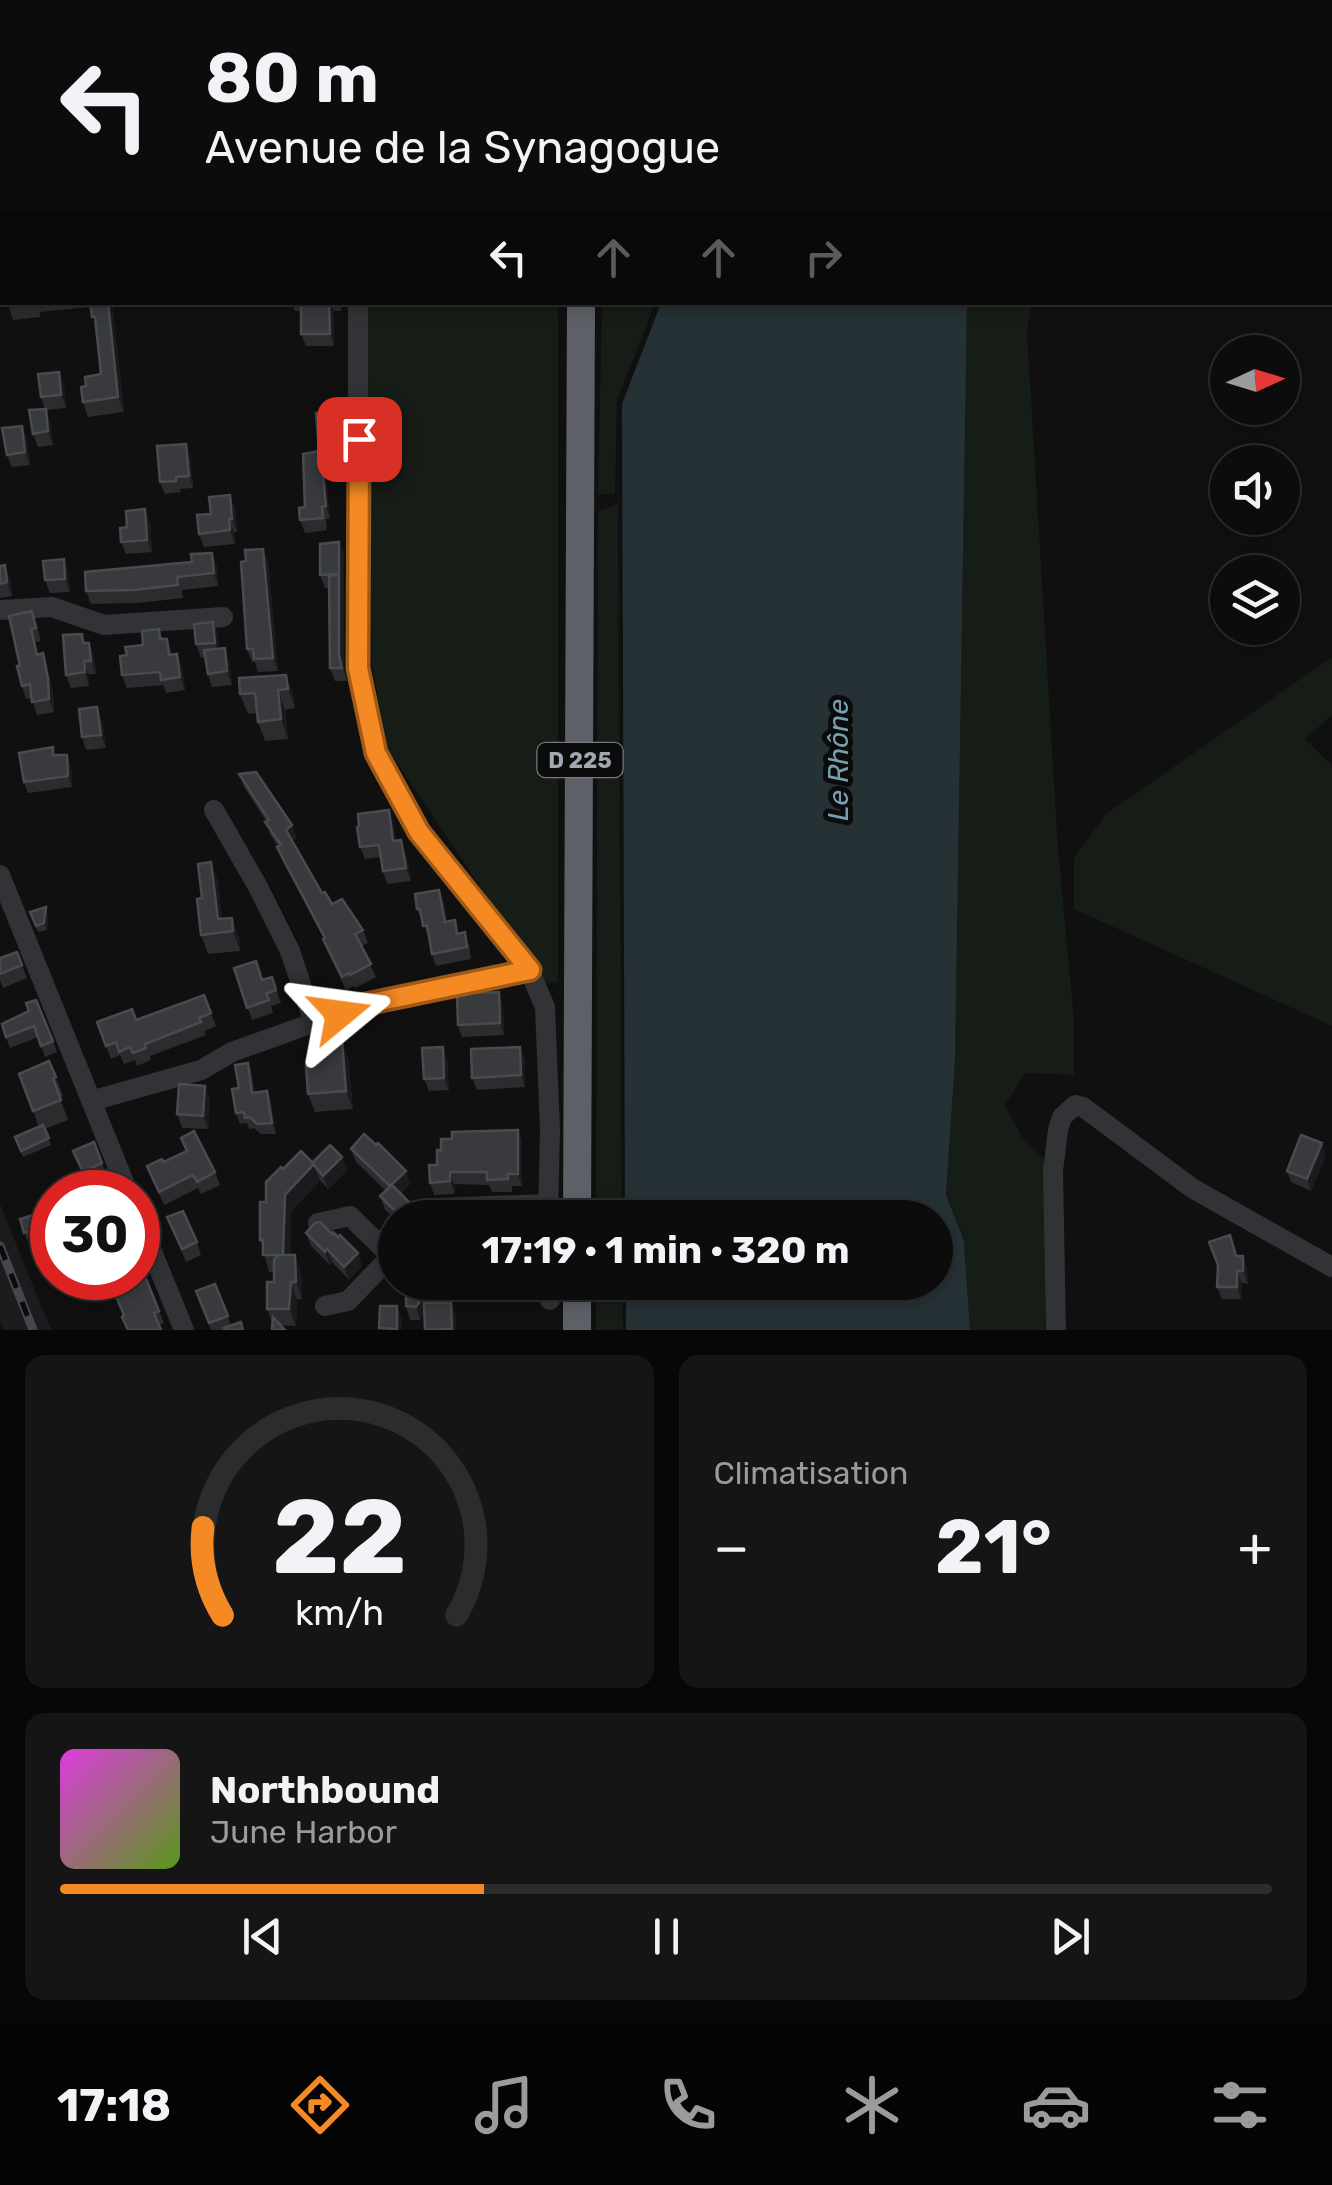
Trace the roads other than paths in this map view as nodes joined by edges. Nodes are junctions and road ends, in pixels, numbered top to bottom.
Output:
1 (358, 305) edge
2 (581, 305) edge
3 (0, 610) edge
4 (223, 617) dead end
5 (214, 810) dead end
6 (0, 875) edge
7 (530, 970) junction
8 (314, 1023) junction
9 (91, 1101) junction
10 (119, 1170) edge
11 (548, 1200) edge
12 (577, 1200) edge
13 (318, 1223) edge
14 (378, 1241) edge
15 (1332, 1267) edge
16 (378, 1269) edge
17 (160, 1271) edge
18 (577, 1300) edge
19 (325, 1306) dead end
20 (184, 1330) edge
21 (577, 1330) edge
22 (1056, 1330) edge

1 - 7 street
2 - 12 highway, D 225
3 - 4 street
5 - 8 street
6 - 9 street
7 - 8 street
7 - 11 street
8 - 9 street
9 - 10 street
13 - 14 street
15 - 22 street
16 - 19 street
17 - 20 street
18 - 21 highway

